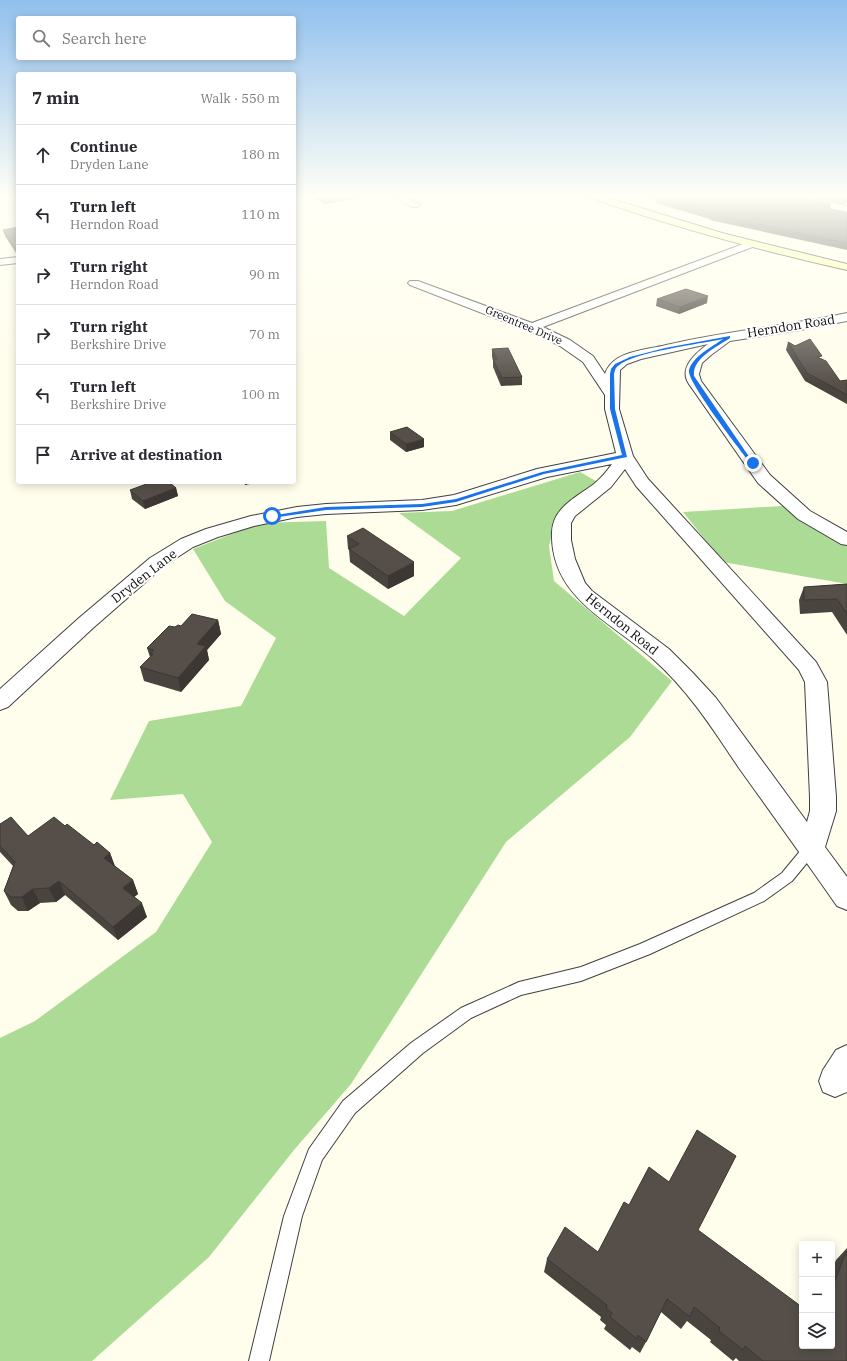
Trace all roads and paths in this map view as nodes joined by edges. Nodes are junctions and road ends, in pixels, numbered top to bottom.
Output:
1 (712, 259) edge
2 (811, 259) edge
3 (16, 260) edge
4 (0, 262) edge
5 (847, 267) edge
6 (414, 283) dead end
7 (847, 317) edge
8 (532, 327) junction
9 (729, 337) junction
10 (613, 396) junction
11 (625, 456) junction
12 (847, 540) edge
13 (0, 702) edge
14 (811, 848) junction
15 (847, 898) edge
16 (259, 1361) edge

1 - 8 street
2 - 5 main road
3 - 4 street
6 - 8 street, Greentree Drive
7 - 9 street, Herndon Road
8 - 10 street, Greentree Drive
9 - 10 street, Herndon Road
9 - 12 street
10 - 11 street, Herndon Road
11 - 13 street, Dryden Lane
11 - 14 street
11 - 14 street, Herndon Road
14 - 15 street, Herndon Road
14 - 16 lane

